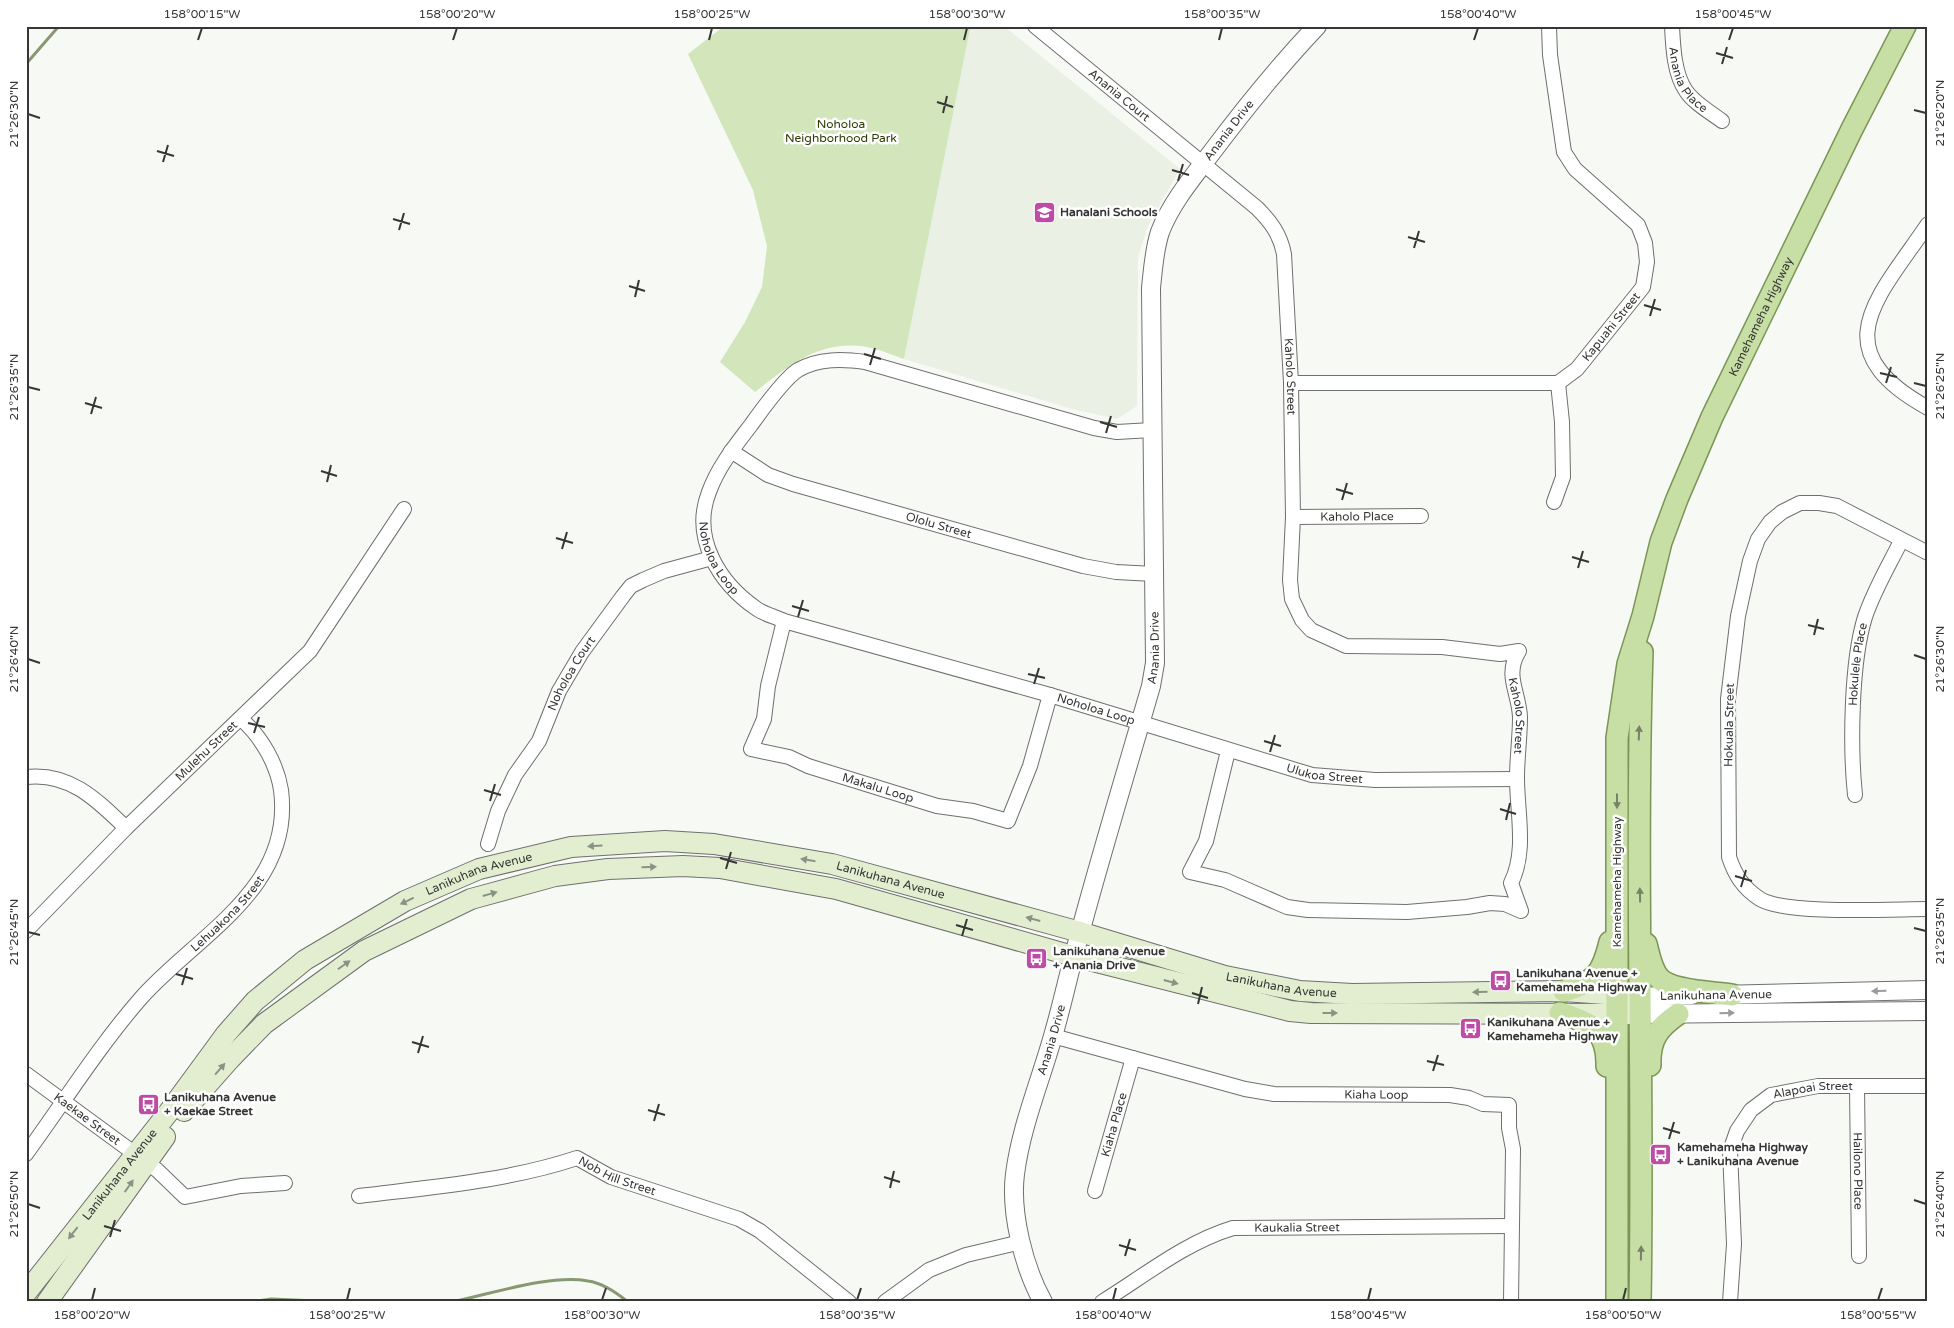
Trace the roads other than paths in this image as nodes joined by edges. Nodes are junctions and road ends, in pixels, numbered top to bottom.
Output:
1 (1035, 26) edge
2 (1317, 26) edge
3 (1549, 26) edge
4 (1672, 26) edge
5 (1905, 26) edge
6 (1722, 121) dead end
7 (1202, 164) junction
8 (1928, 224) edge
9 (1291, 383) junction
10 (1558, 383) junction
11 (1928, 408) edge
12 (1152, 430) junction
13 (731, 451) junction
14 (1554, 502) dead end
15 (404, 509) dead end
16 (1422, 516) dead end
17 (1293, 517) junction
18 (1901, 540) junction
19 (1928, 554) edge
20 (712, 558) junction
21 (1154, 574) junction
22 (1643, 616) junction
23 (784, 621) junction
24 (1050, 695) junction
25 (241, 719) junction
26 (1140, 723) junction
27 (1228, 751) junction
28 (26, 776) edge
29 (1517, 779) junction
30 (1855, 795) dead end
31 (126, 828) junction
32 (488, 844) dead end
33 (1928, 909) edge
34 (1616, 920) junction
35 (1641, 927) junction
36 (26, 930) edge
37 (1080, 932) junction
38 (1073, 956) junction
39 (1928, 990) edge
40 (1564, 991) junction
41 (1732, 995) junction
42 (1617, 1004) junction
43 (1639, 1006) junction
44 (1928, 1011) edge
45 (1560, 1013) junction
46 (1678, 1014) junction
47 (1053, 1036) junction
48 (1133, 1058) junction
49 (26, 1074) edge
50 (1857, 1086) junction
51 (1928, 1086) edge
52 (64, 1102) junction
53 (26, 1154) edge
54 (141, 1158) junction
55 (285, 1183) dead end
56 (1095, 1191) dead end
57 (359, 1196) dead end
58 (1642, 1220) junction
59 (1512, 1226) junction
60 (1021, 1242) junction
61 (1860, 1256) dead end
62 (1617, 1269) junction
63 (26, 1293) edge
64 (47, 1302) edge
65 (849, 1302) edge
66 (885, 1302) edge
67 (1043, 1302) edge
68 (1102, 1302) edge
69 (1511, 1302) edge
70 (1617, 1302) edge
71 (1640, 1302) edge
72 (1730, 1302) edge

1 - 7 street, Anania Court
2 - 7 street, Anania Drive
3 - 10 street, Kapuahi Street
4 - 6 street, Anania Place
5 - 22 main road, Kamehameha Highway
7 - 9 street, Kaholo Street
7 - 12 street, Anania Drive
8 - 11 street
9 - 10 street
9 - 17 street, Kaholo Street
10 - 14 street
12 - 13 street, Noholoa Loop
12 - 21 street, Anania Drive
13 - 20 street, Noholoa Loop
13 - 21 street, Ololu Street
15 - 25 street, Mulehu Street
16 - 17 street, Kaholo Place
17 - 29 street, Kaholo Street
18 - 19 street, Hokuala Street
18 - 30 street, Hokulele Place
18 - 33 street, Hokuala Street
20 - 23 street, Noholoa Loop
20 - 32 street, Noholoa Court
21 - 26 street, Anania Drive
22 -> 34 main road, Kamehameha Highway
35 -> 22 main road, Kamehameha Highway
23 - 24 street, Noholoa Loop
23 - 24 street, Makalu Loop
24 - 26 street, Noholoa Loop
25 - 31 street, Mulehu Street
25 - 52 street, Lehuakona Street
26 - 27 street, Ulukoa Street
26 - 37 street, Anania Drive
27 - 29 street, Ulukoa Street
27 - 29 street, Kaholo Street
28 - 31 street
31 - 36 street, Mulehu Street
34 - 40 main road
34 - 42 main road, Kamehameha Highway
35 - 41 main road
35 - 43 main road, Kamehameha Highway
37 - 38 street, Anania Drive
40 -> 37 main road, Lanikuhana Avenue
37 -> 54 main road, Lanikuhana Avenue
38 -> 45 main road, Lanikuhana Avenue
38 - 47 street, Anania Drive
54 -> 38 main road, Lanikuhana Avenue
39 -> 41 street, Lanikuhana Avenue
40 - 42 main road, Lanikuhana Avenue
41 - 43 street, Lanikuhana Avenue
42 - 43 main road, Lanikuhana Avenue
42 - 45 main road, Lanikuhana Avenue
42 - 62 main road, Kamehameha Highway
43 - 46 street, Lanikuhana Avenue
43 - 58 main road, Kamehameha Highway
46 -> 44 street, Lanikuhana Avenue
45 - 62 main road
46 - 58 main road
47 - 48 street, Kiaha Loop
47 - 60 street, Anania Drive
48 - 56 street, Kiaha Place
48 - 59 street, Kiaha Loop
49 - 52 street, Kaekae Street
50 - 51 street, Alapoai Street
50 - 61 street, Hailono Place
50 - 72 street, Alapoai Street
52 - 53 street, Lehuakona Street
52 - 54 street, Kaekae Street
54 - 55 street, Kaekae Street
54 -> 63 main road, Lanikuhana Avenue
64 -> 54 main road, Lanikuhana Avenue
57 - 65 street, Nob Hill Street
71 -> 58 main road, Kamehameha Highway
59 - 68 street, Kaukalia Street
59 - 69 street, Kiaha Loop
60 - 66 street
60 - 67 street, Anania Drive
62 - 70 main road, Kamehameha Highway

